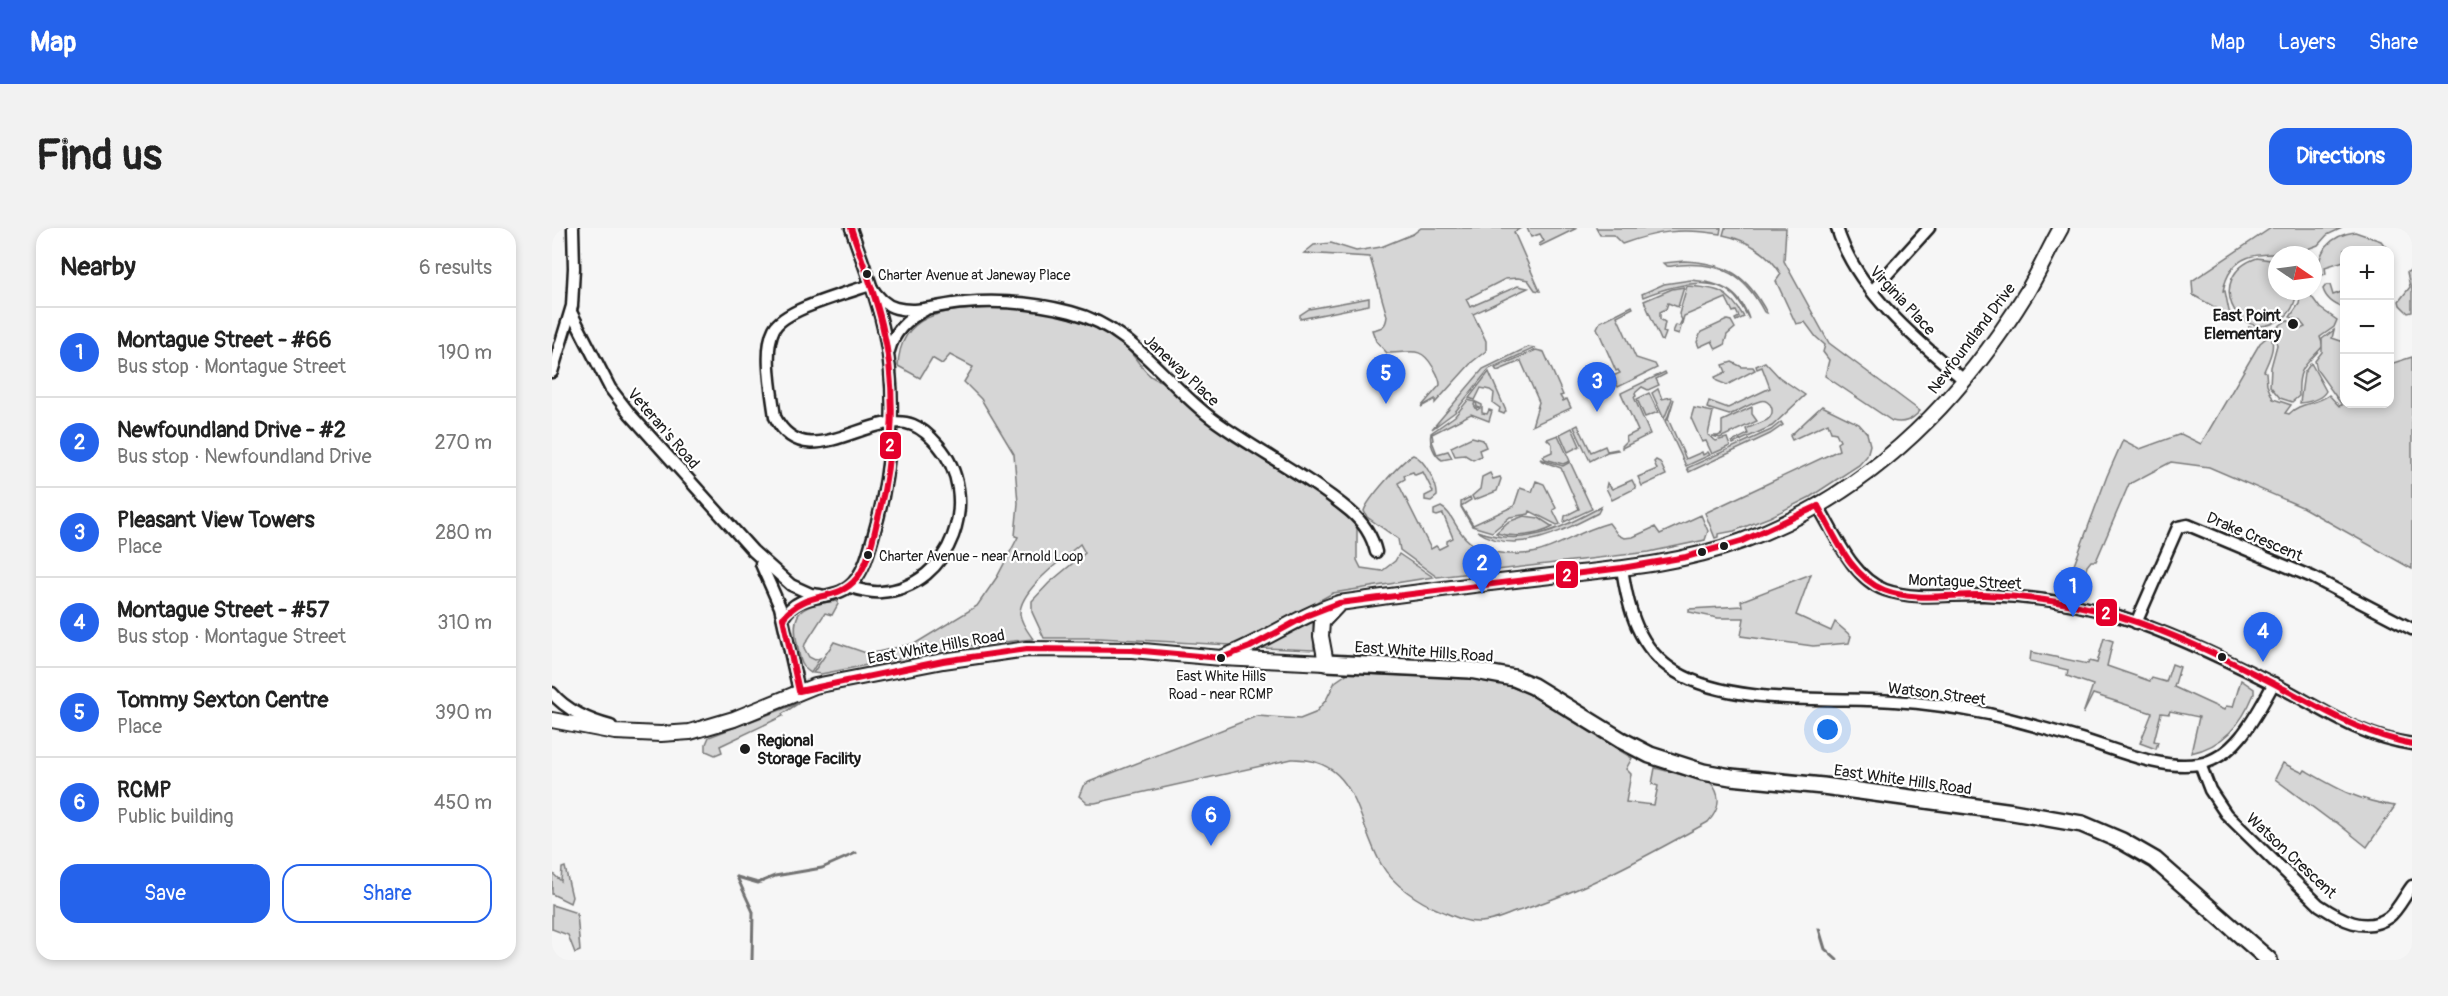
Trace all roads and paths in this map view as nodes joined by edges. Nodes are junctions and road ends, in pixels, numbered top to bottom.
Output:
1 (573, 228) edge
2 (851, 228) edge
3 (1837, 228) edge
4 (1929, 228) edge
5 (2061, 228) edge
6 (870, 285) junction
7 (1872, 291) junction
8 (925, 310) junction
9 (571, 312) junction
10 (888, 354) junction
11 (552, 372) edge
12 (1964, 380) junction
13 (891, 424) junction
14 (1818, 506) junction
15 (753, 551) junction
16 (1376, 552) dead end
17 (1622, 568) junction
18 (850, 587) junction
19 (823, 596) junction
20 (1339, 603) junction
21 (783, 618) junction
22 (2136, 623) junction
23 (2412, 629) edge
24 (1221, 658) junction
25 (1326, 663) junction
26 (2274, 683) junction
27 (799, 691) junction
28 (552, 693) edge
29 (552, 720) edge
30 (644, 734) junction
31 (2412, 744) edge
32 (2200, 764) junction
33 (2412, 886) edge
34 (2269, 960) edge

1 - 9 street
2 - 6 street
3 - 7 street, Virginia Place
4 - 7 street
5 - 12 street, Newfoundland Drive
6 - 8 street, Janeway Place
6 - 10 street
6 - 13 street
7 - 12 street, Virginia Place
8 - 10 street, Janeway Place
8 - 16 street, Janeway Place
9 - 11 street
9 - 15 street, Veteran's Road
10 - 13 street
12 - 14 street, Newfoundland Drive
13 - 18 street
13 - 18 street
14 - 17 street, Newfoundland Drive
14 - 22 street, Montague Street
15 - 19 street, Veteran's Road
15 - 21 street, Veteran's Road
17 - 20 street, Newfoundland Drive
17 - 32 street, Watson Street
18 - 19 street
19 - 21 street
20 - 24 street, Newfoundland Drive
20 - 25 street
21 - 27 street, Veteran's Road
22 - 23 street, Drake Crescent
22 - 26 street, Montague Street
24 - 25 street, East White Hills Road
24 - 27 street, East White Hills Road
25 - 34 main road, East White Hills Road
26 - 31 street, Montague Street
26 - 32 street, Watson Street
27 - 30 street, East White Hills Road
28 - 30 street
29 - 30 street, East White Hills Road
32 - 33 street, Watson Crescent

